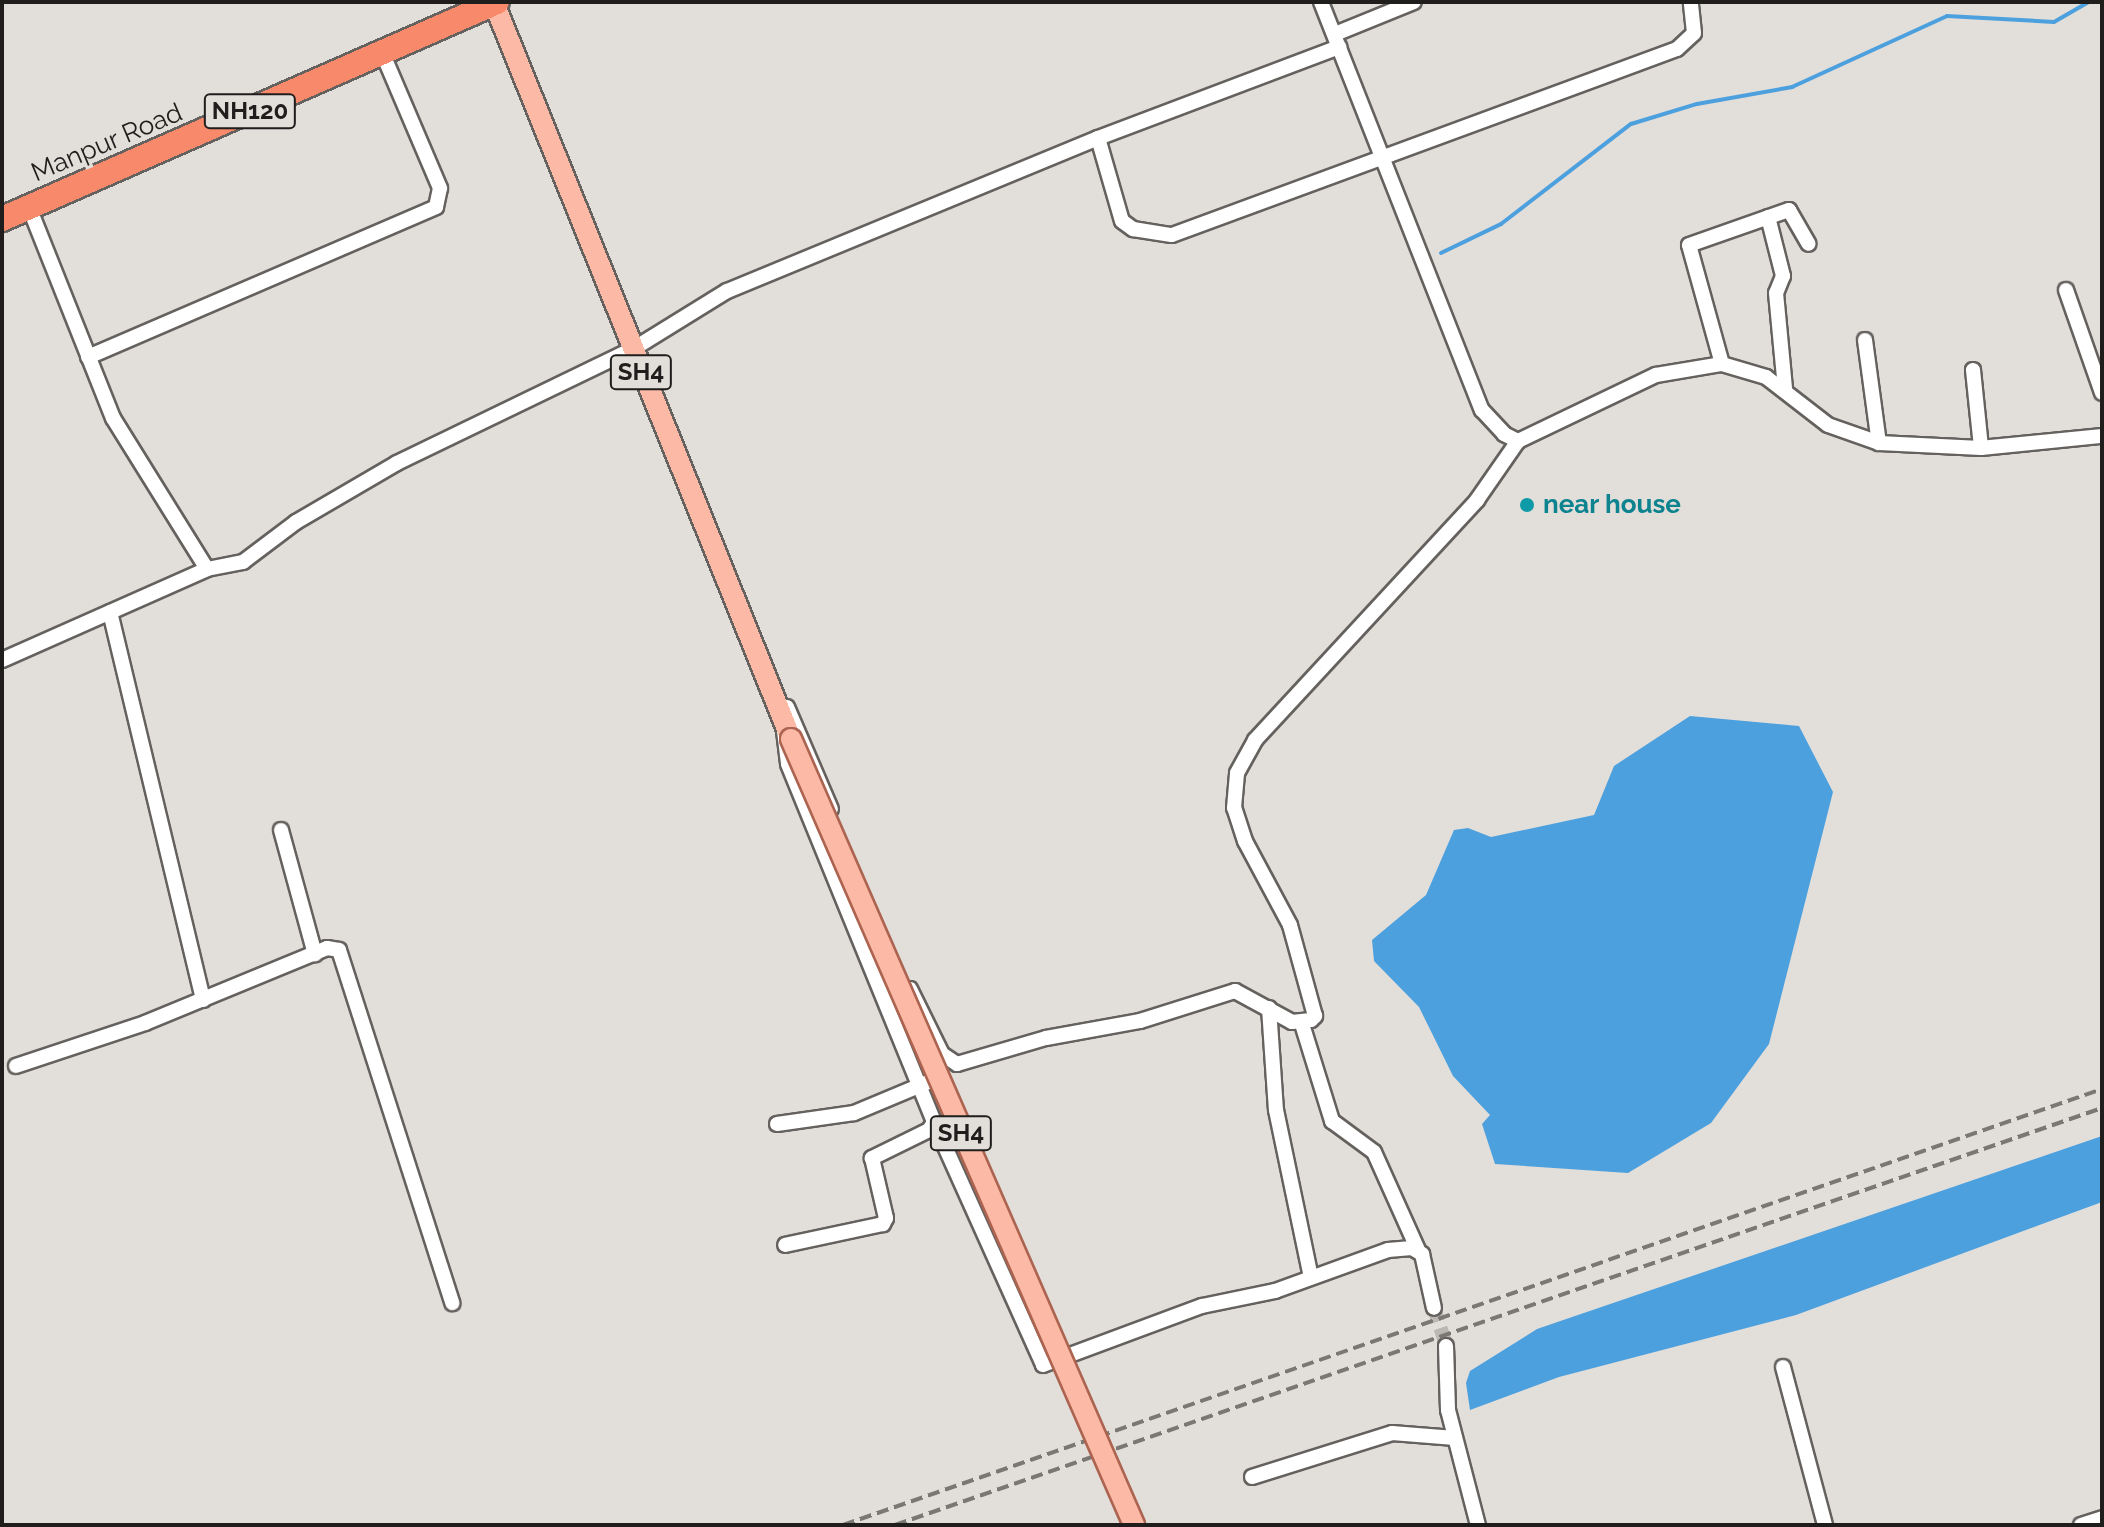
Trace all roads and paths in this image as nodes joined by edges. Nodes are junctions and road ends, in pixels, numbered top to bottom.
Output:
1 (1321, 2) edge
2 (1414, 2) edge
3 (1691, 2) edge
4 (496, 3) edge
5 (1337, 40) junction
6 (382, 52) junction
7 (1098, 138) junction
8 (1385, 154) junction
9 (29, 207) junction
10 (1768, 217) junction
11 (2, 219) edge
12 (1809, 244) dead end
13 (2066, 290) dead end
14 (1865, 340) dead end
15 (633, 349) junction
16 (88, 357) junction
17 (1722, 364) junction
18 (1973, 370) dead end
19 (1785, 389) junction
20 (2102, 393) edge
21 (2102, 436) edge
22 (1518, 441) junction
23 (1879, 443) junction
24 (1981, 448) junction
25 (207, 569) junction
26 (110, 612) junction
27 (2, 660) edge
28 (771, 685) junction
29 (787, 731) junction
30 (281, 830) dead end
31 (315, 954) junction
32 (203, 1000) junction
33 (1269, 1008) junction
34 (1302, 1024) junction
35 (955, 1064) junction
36 (16, 1066) dead end
37 (921, 1088) junction
38 (934, 1122) junction
39 (777, 1124) dead end
40 (785, 1245) dead end
41 (1418, 1250) junction
42 (1311, 1277) junction
43 (452, 1303) dead end
44 (1434, 1308) tunnel mouth
45 (1446, 1346) tunnel mouth
46 (1783, 1367) dead end
47 (1455, 1438) junction
48 (1252, 1477) dead end
49 (2102, 1518) edge
50 (1134, 1525) edge
51 (1478, 1525) edge
52 (1825, 1525) edge
53 (2081, 1525) edge

1 - 5 street
2 - 5 street
3 - 8 street
4 - 6 highway, Manpur Road / NH120
4 - 15 main road, SH4
5 - 7 street
5 - 8 street
6 - 9 highway, Manpur Road / NH120
6 - 16 street
7 - 8 street
7 - 15 street
8 - 22 street
9 - 11 highway, Manpur Road / NH120
9 - 16 street
10 - 12 street
10 - 17 street
10 - 19 street
13 - 20 street
14 - 23 street
15 - 25 street
15 - 28 main road, SH4
16 - 25 street
17 - 19 street
17 - 22 street
18 - 24 street
19 - 23 street
21 - 24 street
22 - 34 street
23 - 24 street
25 - 26 street
26 - 27 street
26 - 32 street
28 - 29 main road, SH4
28 - 35 street
29 - 37 street
29 - 50 main road, SH4, bridge
30 - 31 street
31 - 32 street
31 - 43 street
32 - 36 street
33 - 34 street
33 - 35 street
33 - 42 street
34 - 41 street
35 - 37 street
37 - 38 street
37 - 39 street
38 - 40 street
38 - 42 street
41 - 42 street
41 - 44 street
45 - 47 street
46 - 52 street
47 - 48 street
47 - 51 street
49 - 53 street

